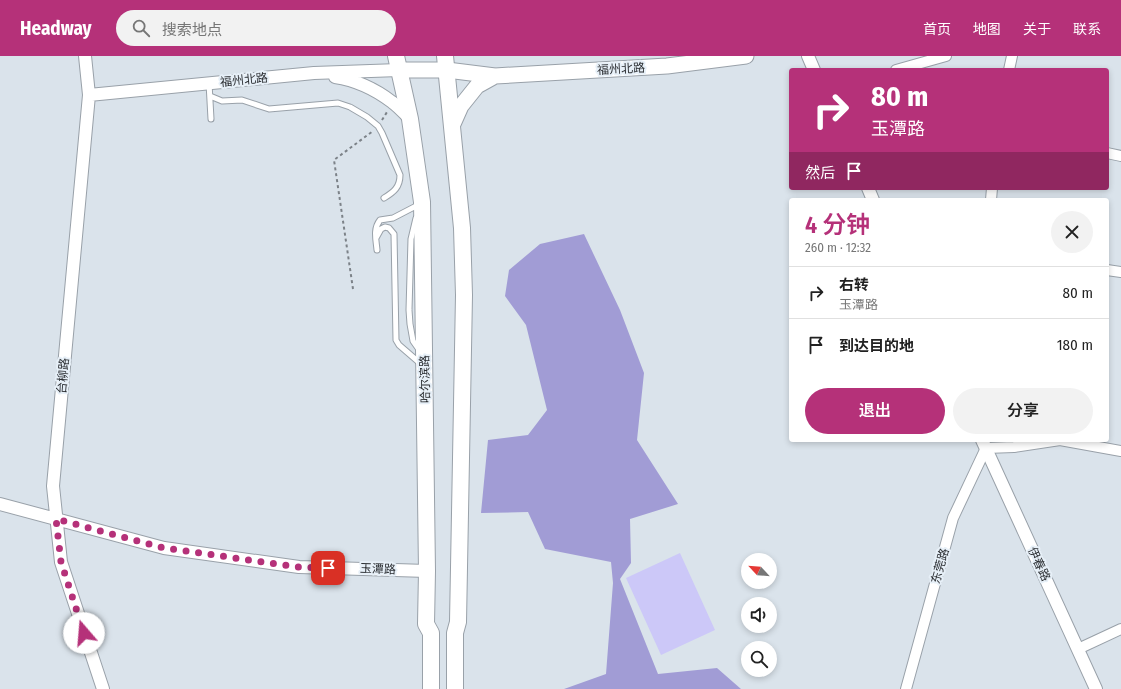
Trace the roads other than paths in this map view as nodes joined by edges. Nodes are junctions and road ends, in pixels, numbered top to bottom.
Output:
1 (85, 56) edge
2 (746, 56) edge
3 (808, 56) edge
4 (946, 56) edge
5 (1012, 56) edge
6 (398, 63) edge
7 (446, 63) edge
8 (813, 68) edge
9 (903, 68) edge
10 (1009, 68) edge
11 (314, 73) junction
12 (495, 76) junction
13 (209, 83) junction
14 (89, 95) junction
15 (210, 96) junction
16 (211, 119) dead end
17 (410, 119) junction
18 (453, 124) junction
19 (1109, 153) edge
20 (1121, 156) edge
21 (384, 198) dead end
22 (422, 202) junction
23 (376, 238) junction
24 (377, 250) dead end
25 (1109, 270) edge
26 (1121, 272) edge
27 (424, 361) junction
28 (1047, 442) edge
29 (1071, 442) edge
30 (984, 444) edge
31 (1121, 451) edge
32 (0, 504) edge
33 (56, 519) junction
34 (427, 571) junction
35 (1121, 629) edge
36 (1078, 649) junction
37 (103, 689) edge
38 (430, 689) edge
39 (455, 689) edge
40 (906, 689) edge
41 (1096, 689) edge

1 - 14 street, 台柳路
2 - 12 main road, 福州北路
3 - 8 street
4 - 9 street
5 - 10 street
6 - 7 main road, 福州北路
6 - 11 street, 福州北路
6 - 17 highway, 哈尔滨路
7 - 12 main road, 福州北路
7 - 18 highway
11 - 13 street, 福州北路
11 - 17 street
12 - 18 main road
13 - 14 street, 福州北路
13 - 15 lane
14 - 33 street, 台柳路
15 - 16 lane
15 - 21 lane
17 - 22 highway, 哈尔滨路
18 - 39 highway
19 - 20 street
22 - 23 lane
22 - 27 highway, 哈尔滨路
23 - 24 lane
23 - 27 lane
25 - 26 street
27 - 34 highway, 哈尔滨路
28 - 30 street
29 - 31 street
30 - 36 street, 伊春路
30 - 40 street, 东莞路
32 - 33 street, 玉潭路
33 - 34 street, 玉潭路
33 - 37 street, 台柳路
34 - 38 highway, 哈尔滨路
35 - 36 street
36 - 41 street, 伊春路

